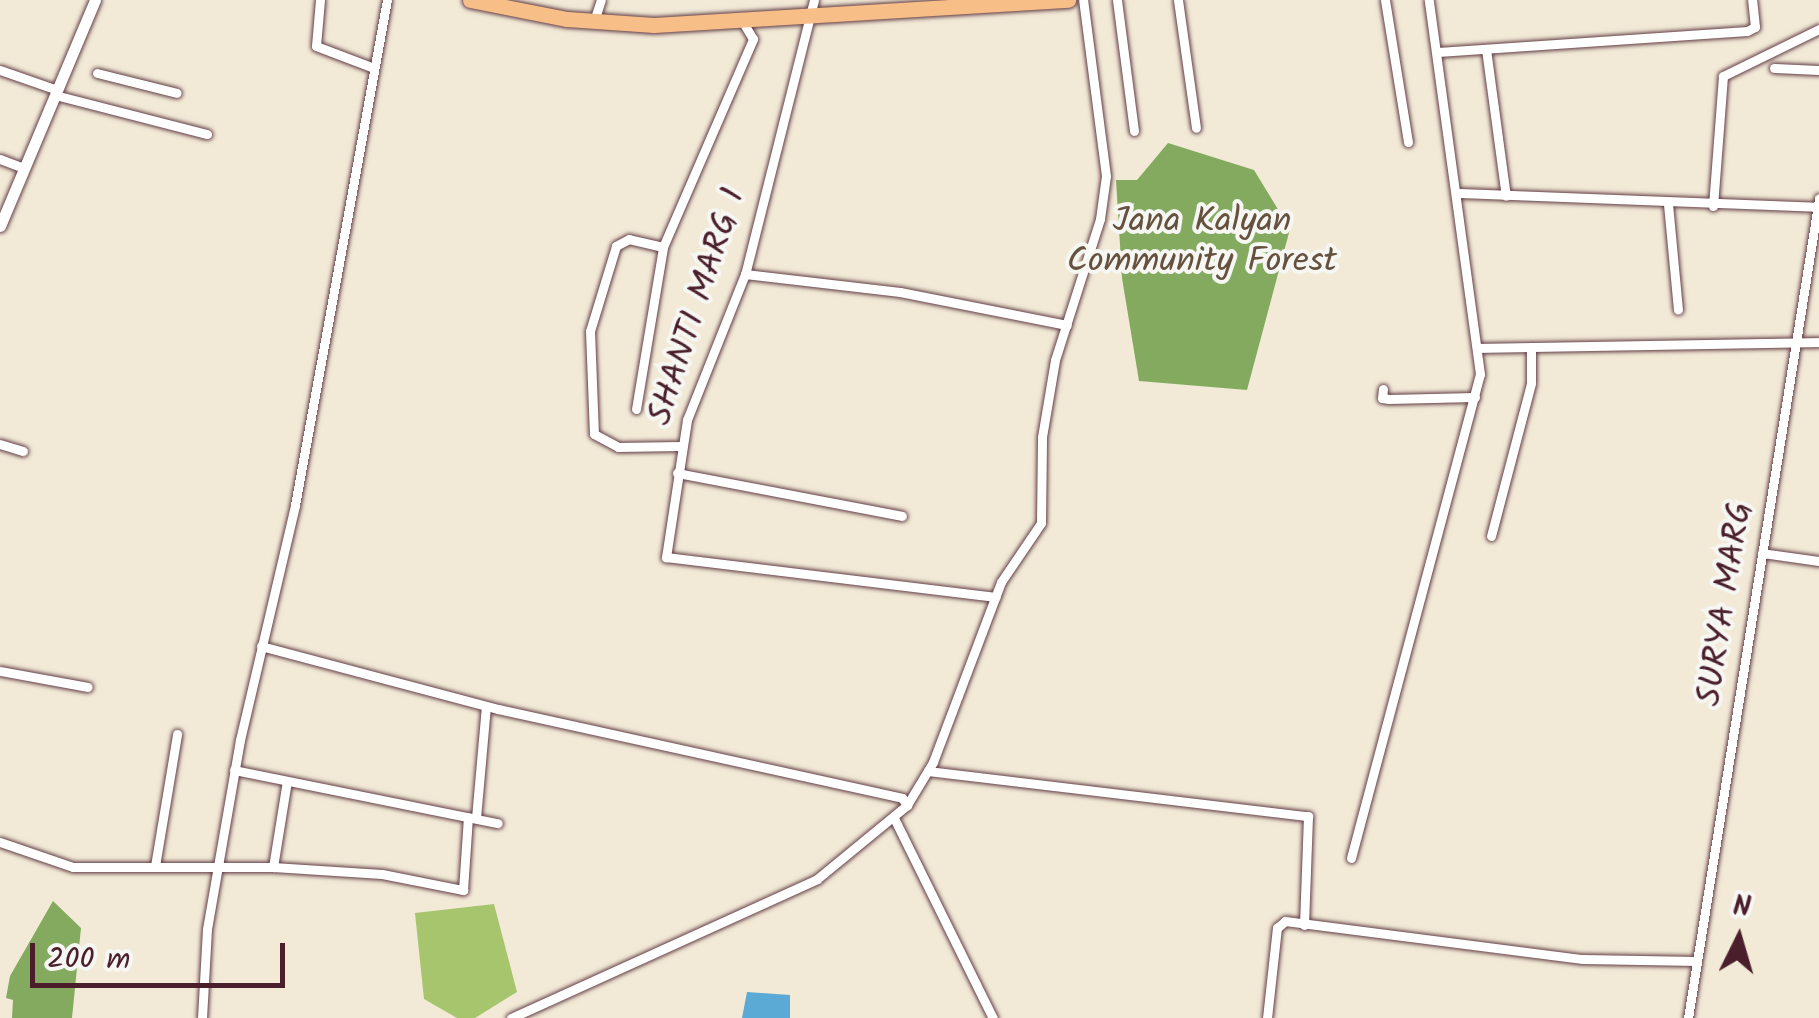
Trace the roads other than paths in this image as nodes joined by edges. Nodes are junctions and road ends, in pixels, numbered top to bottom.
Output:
1 (96, 0) edge
2 (320, 0) edge
3 (387, 0) edge
4 (470, 0) edge
5 (601, 0) edge
6 (1058, 0) edge
7 (1068, 0) edge
8 (1083, 0) edge
9 (1117, 0) edge
10 (1178, 0) edge
11 (1385, 0) edge
12 (1429, 0) edge
13 (1752, 0) edge
14 (812, 8) edge
15 (741, 19) junction
16 (594, 22) junction
17 (1819, 29) edge
18 (1486, 49) junction
19 (1438, 52) junction
20 (374, 68) junction
21 (1774, 68) dead end
22 (0, 70) edge
23 (1819, 70) edge
24 (97, 73) dead end
25 (56, 92) junction
26 (177, 93) dead end
27 (1196, 128) dead end
28 (1134, 131) dead end
29 (207, 134) dead end
30 (1408, 142) dead end
31 (0, 159) edge
32 (24, 168) junction
33 (1458, 193) junction
34 (1506, 196) junction
35 (1818, 202) edge
36 (1668, 204) junction
37 (1713, 206) junction
38 (0, 226) edge
39 (662, 247) junction
40 (746, 274) junction
41 (1819, 286) edge
42 (1805, 289) junction
43 (1678, 310) dead end
44 (1067, 324) junction
45 (1797, 342) junction
46 (1819, 342) edge
47 (1531, 347) junction
48 (1479, 348) junction
49 (1383, 389) dead end
50 (1475, 396) junction
51 (636, 408) dead end
52 (0, 444) edge
53 (681, 446) junction
54 (23, 451) dead end
55 (677, 473) junction
56 (902, 516) dead end
57 (1491, 536) dead end
58 (1762, 552) junction
59 (1819, 561) edge
60 (996, 597) junction
61 (261, 646) junction
62 (0, 672) edge
63 (88, 687) dead end
64 (486, 706) junction
65 (177, 734) dead end
66 (234, 770) junction
67 (928, 770) junction
68 (287, 781) junction
69 (908, 805) junction
70 (472, 818) junction
71 (894, 818) junction
72 (498, 823) dead end
73 (0, 842) edge
74 (1350, 858) dead end
75 (155, 866) junction
76 (218, 866) junction
77 (273, 867) junction
78 (1304, 925) junction
79 (1697, 961) junction
80 (202, 1018) edge
81 (511, 1018) edge
82 (993, 1018) edge
83 (1266, 1018) edge
84 (1688, 1018) edge

1 - 25 street
2 - 20 street
3 - 20 street
4 - 16 highway
5 - 16 street
6 - 7 highway
6 - 14 highway
8 - 44 street
9 - 28 street
10 - 27 street
11 - 30 street
12 - 19 street
13 - 18 street
14 - 15 highway
14 - 40 street, SHANTI MARG 1
15 - 16 highway
15 - 39 street
17 - 37 street
18 - 19 street
18 - 34 street
19 - 33 street
20 - 61 street
21 - 23 street
22 - 25 street
24 - 26 street
25 - 29 street
25 - 32 street
31 - 32 street
32 - 38 street
33 - 34 street
33 - 48 street
34 - 36 street
35 - 37 street
35 - 42 street, SURYA MARG
36 - 37 street
36 - 43 street
39 - 51 street
39 - 53 street
40 - 44 street
40 - 53 street, SHANTI MARG 1
41 - 42 street
42 - 45 street, SURYA MARG
44 - 60 street
45 - 46 street
45 - 47 street
45 - 58 street, SURYA MARG
47 - 48 street
47 - 57 street
48 - 50 street
49 - 50 street
50 - 74 street
52 - 54 street
53 - 55 street, SHANTI MARG 1
55 - 56 street
55 - 60 street, SHANTI MARG 1
58 - 59 street
58 - 79 street, SURYA MARG
60 - 67 street
61 - 64 street
61 - 66 street
62 - 63 street
64 - 69 street
64 - 70 street
65 - 75 street
66 - 68 street
66 - 76 street
67 - 69 street
67 - 78 street
68 - 70 street
68 - 77 street
69 - 71 street
70 - 72 street
70 - 77 street
71 - 81 street
71 - 82 street
73 - 75 street
75 - 76 street
76 - 77 street
76 - 80 street
78 - 79 street
78 - 83 street
79 - 84 street, SURYA MARG

